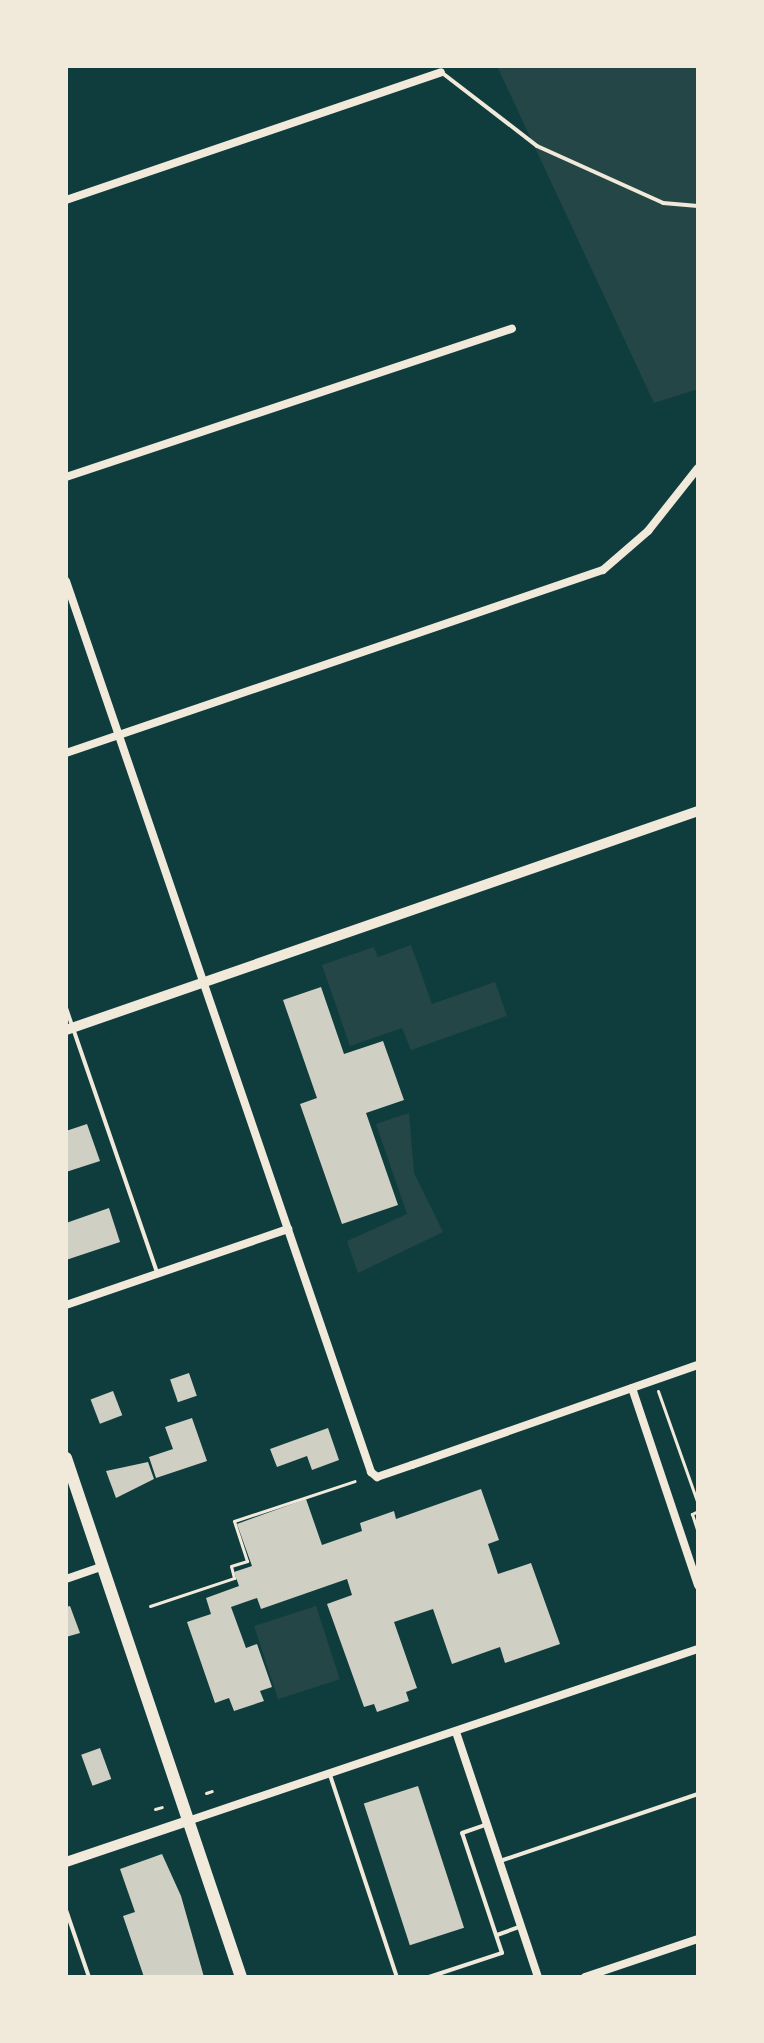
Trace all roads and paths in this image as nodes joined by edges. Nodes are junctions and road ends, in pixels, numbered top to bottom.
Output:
1 (441, 72) joint
2 (66, 200) edge
3 (698, 206) edge
4 (512, 329) dead end
5 (698, 468) edge
6 (66, 477) edge
7 (66, 581) edge
8 (119, 735) junction
9 (66, 753) edge
10 (698, 811) edge
11 (204, 982) junction
12 (66, 1008) edge
13 (69, 1029) edge
14 (288, 1229) junction
15 (157, 1273) junction
16 (66, 1305) edge
17 (698, 1365) edge
18 (655, 1380) junction
19 (632, 1388) junction
20 (66, 1458) edge
21 (355, 1481) dead end
22 (698, 1504) edge
23 (698, 1511) edge
24 (698, 1533) edge
25 (103, 1566) junction
26 (66, 1579) edge
27 (698, 1585) edge
28 (150, 1606) dead end
29 (698, 1649) edge
30 (456, 1732) junction
31 (330, 1775) junction
32 (212, 1791) dead end
33 (206, 1793) dead end
34 (698, 1794) edge
35 (162, 1807) dead end
36 (155, 1809) dead end
37 (188, 1821) junction
38 (487, 1824) junction
39 (500, 1861) junction
40 (66, 1862) edge
41 (66, 1910) edge
42 (521, 1926) junction
43 (496, 1935) junction
44 (698, 1939) edge
45 (89, 1977) edge
46 (241, 1977) edge
47 (397, 1977) edge
48 (429, 1977) edge
49 (538, 1977) edge
50 (585, 1977) edge

1 - 2 street
1 - 3 lane
4 - 6 street
5 - 8 street
7 - 8 street
8 - 9 street
8 - 11 street
10 - 11 street
11 - 13 street
11 - 14 street
12 - 13 lane
13 - 15 lane
14 - 15 street
14 - 19 street
15 - 16 street
17 - 18 street
18 - 19 street
18 - 22 path
19 - 27 street
20 - 25 main road
21 - 28 path
23 - 24 path
25 - 26 street
25 - 37 main road
29 - 30 street
30 - 31 street
30 - 38 street
31 - 37 street
31 - 47 lane
32 - 33 path
34 - 39 lane
35 - 36 path
37 - 40 street
37 - 46 main road
38 - 39 street
38 - 43 lane
39 - 42 street
41 - 45 lane
42 - 43 lane
42 - 49 street
43 - 48 lane
44 - 50 street

